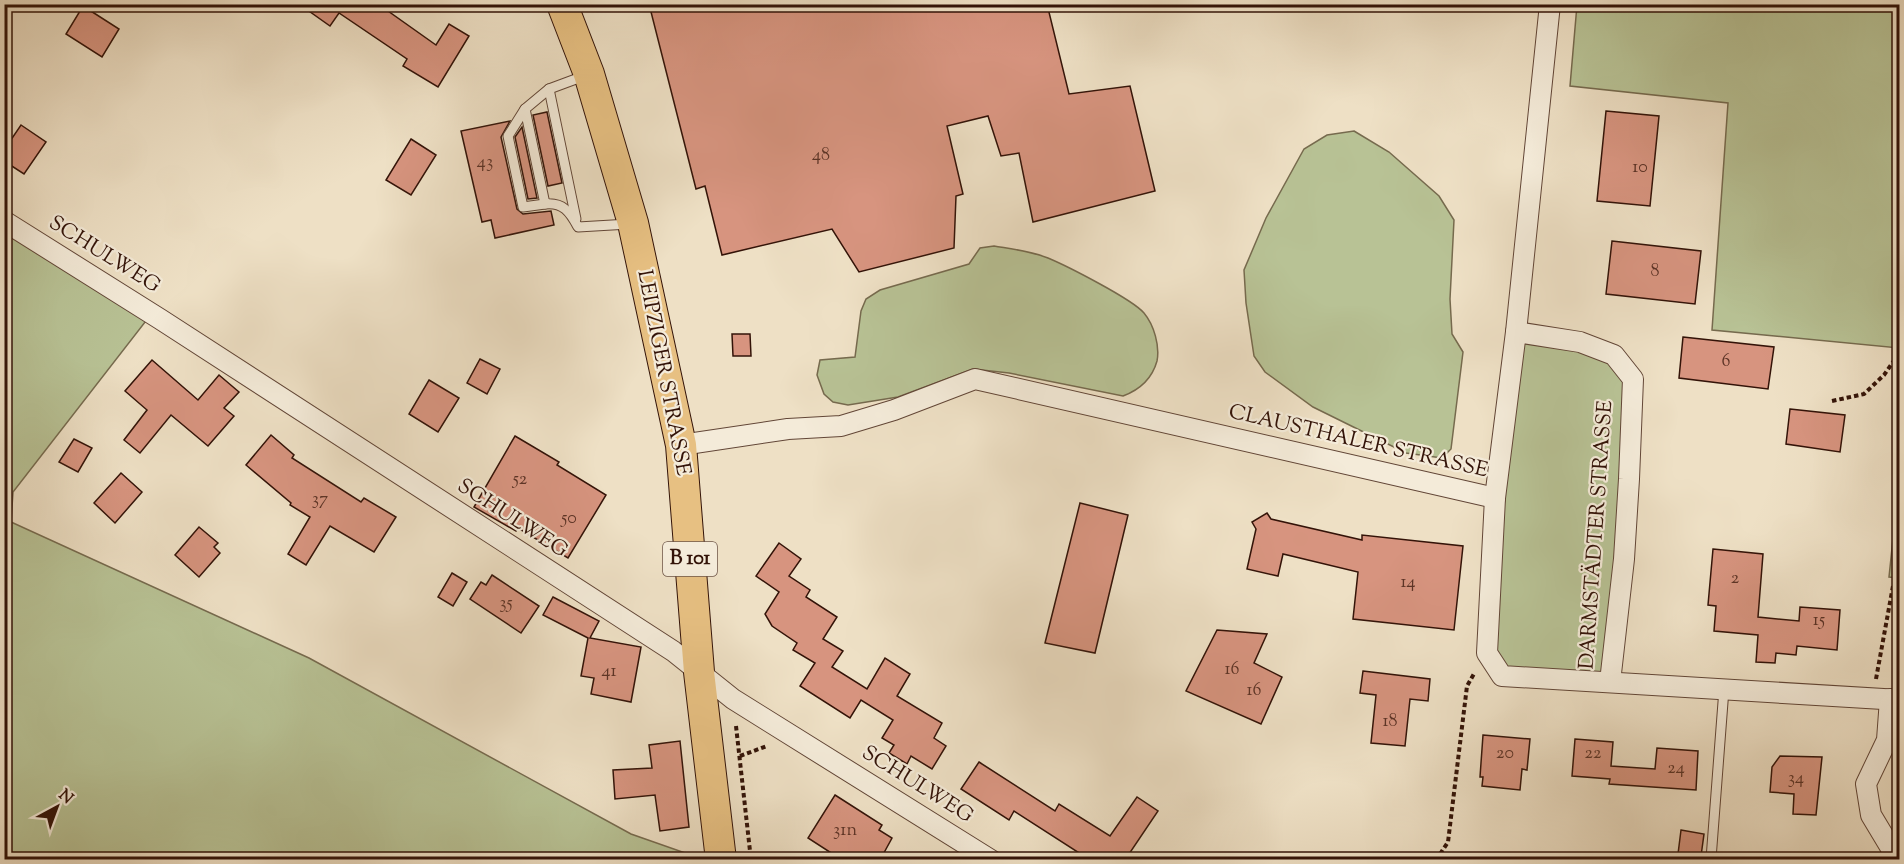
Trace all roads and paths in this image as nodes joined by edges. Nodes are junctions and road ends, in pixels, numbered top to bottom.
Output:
1 (562, 4) edge
2 (1550, 4) edge
3 (590, 74) junction
4 (549, 89) junction
5 (525, 109) junction
6 (545, 204) junction
7 (4, 221) edge
8 (633, 224) junction
9 (578, 227) junction
10 (1516, 332) junction
11 (1899, 352) edge
12 (1832, 401) dead end
13 (681, 445) junction
14 (1495, 498) junction
15 (1899, 587) edge
16 (1487, 653) junction
17 (699, 672) junction
18 (1610, 682) junction
19 (1724, 689) junction
20 (1887, 699) edge
21 (740, 756) dead end
22 (1711, 859) edge
23 (721, 860) edge
24 (751, 860) edge
25 (991, 860) edge
26 (1436, 860) edge
27 (1899, 860) edge

1 - 3 main road, LEIPZIGER STRASSE / B 101
2 - 10 street
3 - 4 lane
3 - 8 main road, LEIPZIGER STRASSE / B 101
4 - 5 lane
4 - 9 lane
5 - 6 lane
5 - 6 lane
6 - 9 lane
7 - 17 street, SCHULWEG
8 - 9 lane
8 - 13 main road, LEIPZIGER STRASSE / B 101
10 - 14 street
10 - 18 street, DARMSTÄDTER STRASSE
11 - 12 path
13 - 14 street, CLAUSTHALER STRASSE
13 - 17 main road, LEIPZIGER STRASSE / B 101
14 - 16 street, CLAUSTHALER STRASSE
15 - 20 path
16 - 18 street
16 - 26 path
17 - 23 main road, LEIPZIGER STRASSE / B 101
17 - 25 street, SCHULWEG
18 - 19 street
19 - 20 street
19 - 22 lane
20 - 27 street
21 - 24 path

